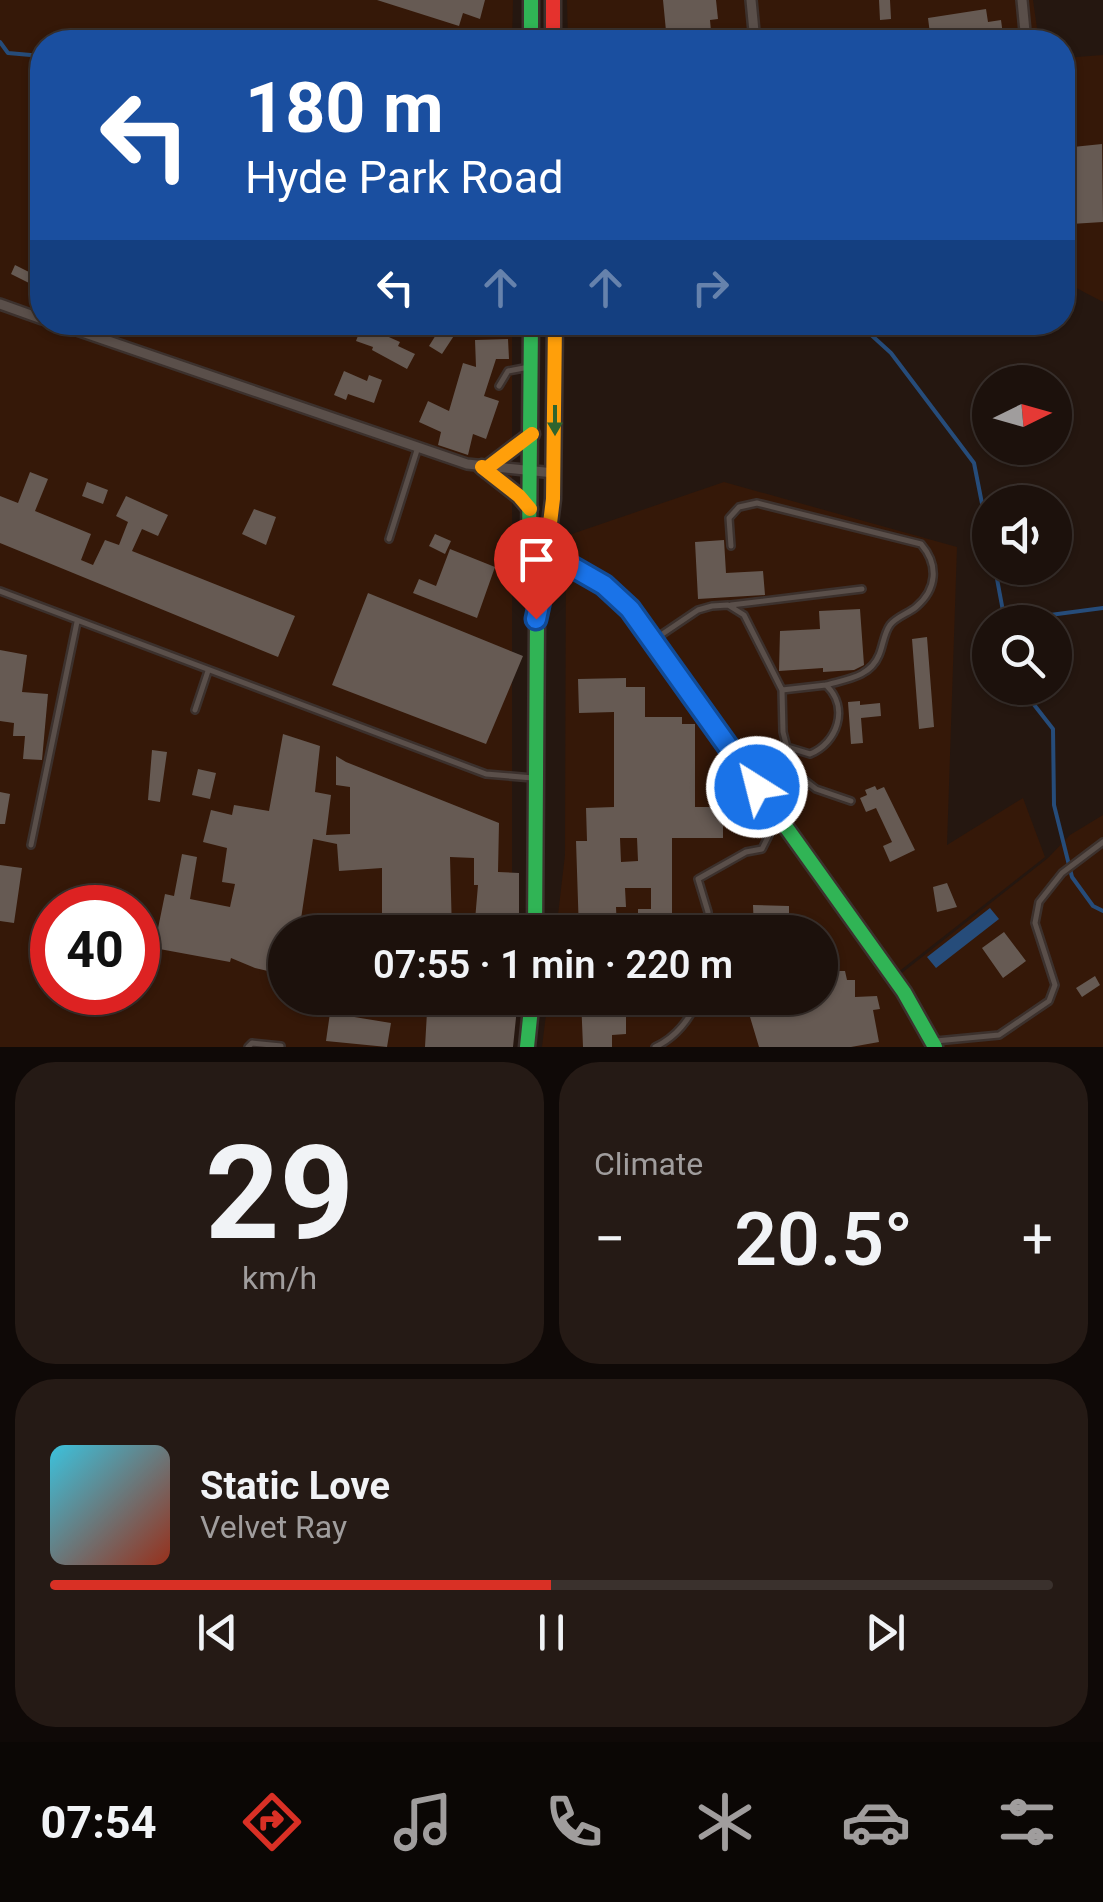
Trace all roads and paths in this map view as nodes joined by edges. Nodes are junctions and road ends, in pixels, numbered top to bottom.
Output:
1 (531, 0) edge
2 (553, 0) edge
3 (750, 0) edge
4 (1022, 0) edge
5 (531, 30) edge
6 (553, 30) edge
7 (754, 30) edge
8 (1025, 30) edge
9 (0, 304) edge
10 (30, 315) edge
11 (91, 335) edge
12 (532, 335) edge
13 (554, 335) edge
14 (532, 372) junction
15 (555, 378) junction
16 (500, 386) dead end
17 (532, 434) junction
18 (418, 447) junction
19 (484, 467) junction
20 (532, 471) junction
21 (554, 473) junction
22 (530, 510) junction
23 (389, 539) dead end
24 (731, 546) dead end
25 (550, 554) junction
26 (862, 589) dead end
27 (0, 591) edge
28 (728, 605) junction
29 (536, 619) junction
30 (77, 622) junction
31 (652, 640) junction
32 (208, 671) junction
33 (826, 685) junction
34 (782, 690) junction
35 (195, 710) dead end
36 (787, 747) junction
37 (536, 778) junction
38 (851, 801) dead end
39 (778, 816) junction
40 (1103, 842) edge
41 (30, 845) dead end
42 (535, 915) edge
43 (708, 915) edge
44 (531, 1015) edge
45 (691, 1015) edge
46 (934, 1044) edge
47 (281, 1046) edge
48 (248, 1047) edge
49 (528, 1047) edge
50 (655, 1047) edge

1 - 5 street
2 - 6 street
3 - 7 street
4 - 8 street
9 - 10 street
11 - 18 street
12 - 14 street
13 - 15 street
14 - 15 street
14 - 16 lane
14 - 17 street
15 -> 21 street
17 - 19 street
17 - 20 street
18 - 19 street
18 - 23 lane
19 - 20 street
19 - 22 street
20 - 21 street
20 - 22 street
21 - 25 street
22 - 29 street
24 - 33 lane
25 - 29 street
25 - 31 street
26 - 28 lane
27 - 30 lane
28 - 31 lane
28 - 34 lane
29 - 37 street
30 - 32 lane
30 - 41 lane
31 - 39 street
32 - 35 lane
32 - 37 lane
33 - 34 lane
33 - 36 lane
34 - 36 lane
36 - 38 lane
37 - 42 street
39 - 43 lane
39 - 46 street
40 - 46 lane
44 - 49 street
45 - 50 lane
47 - 48 lane

